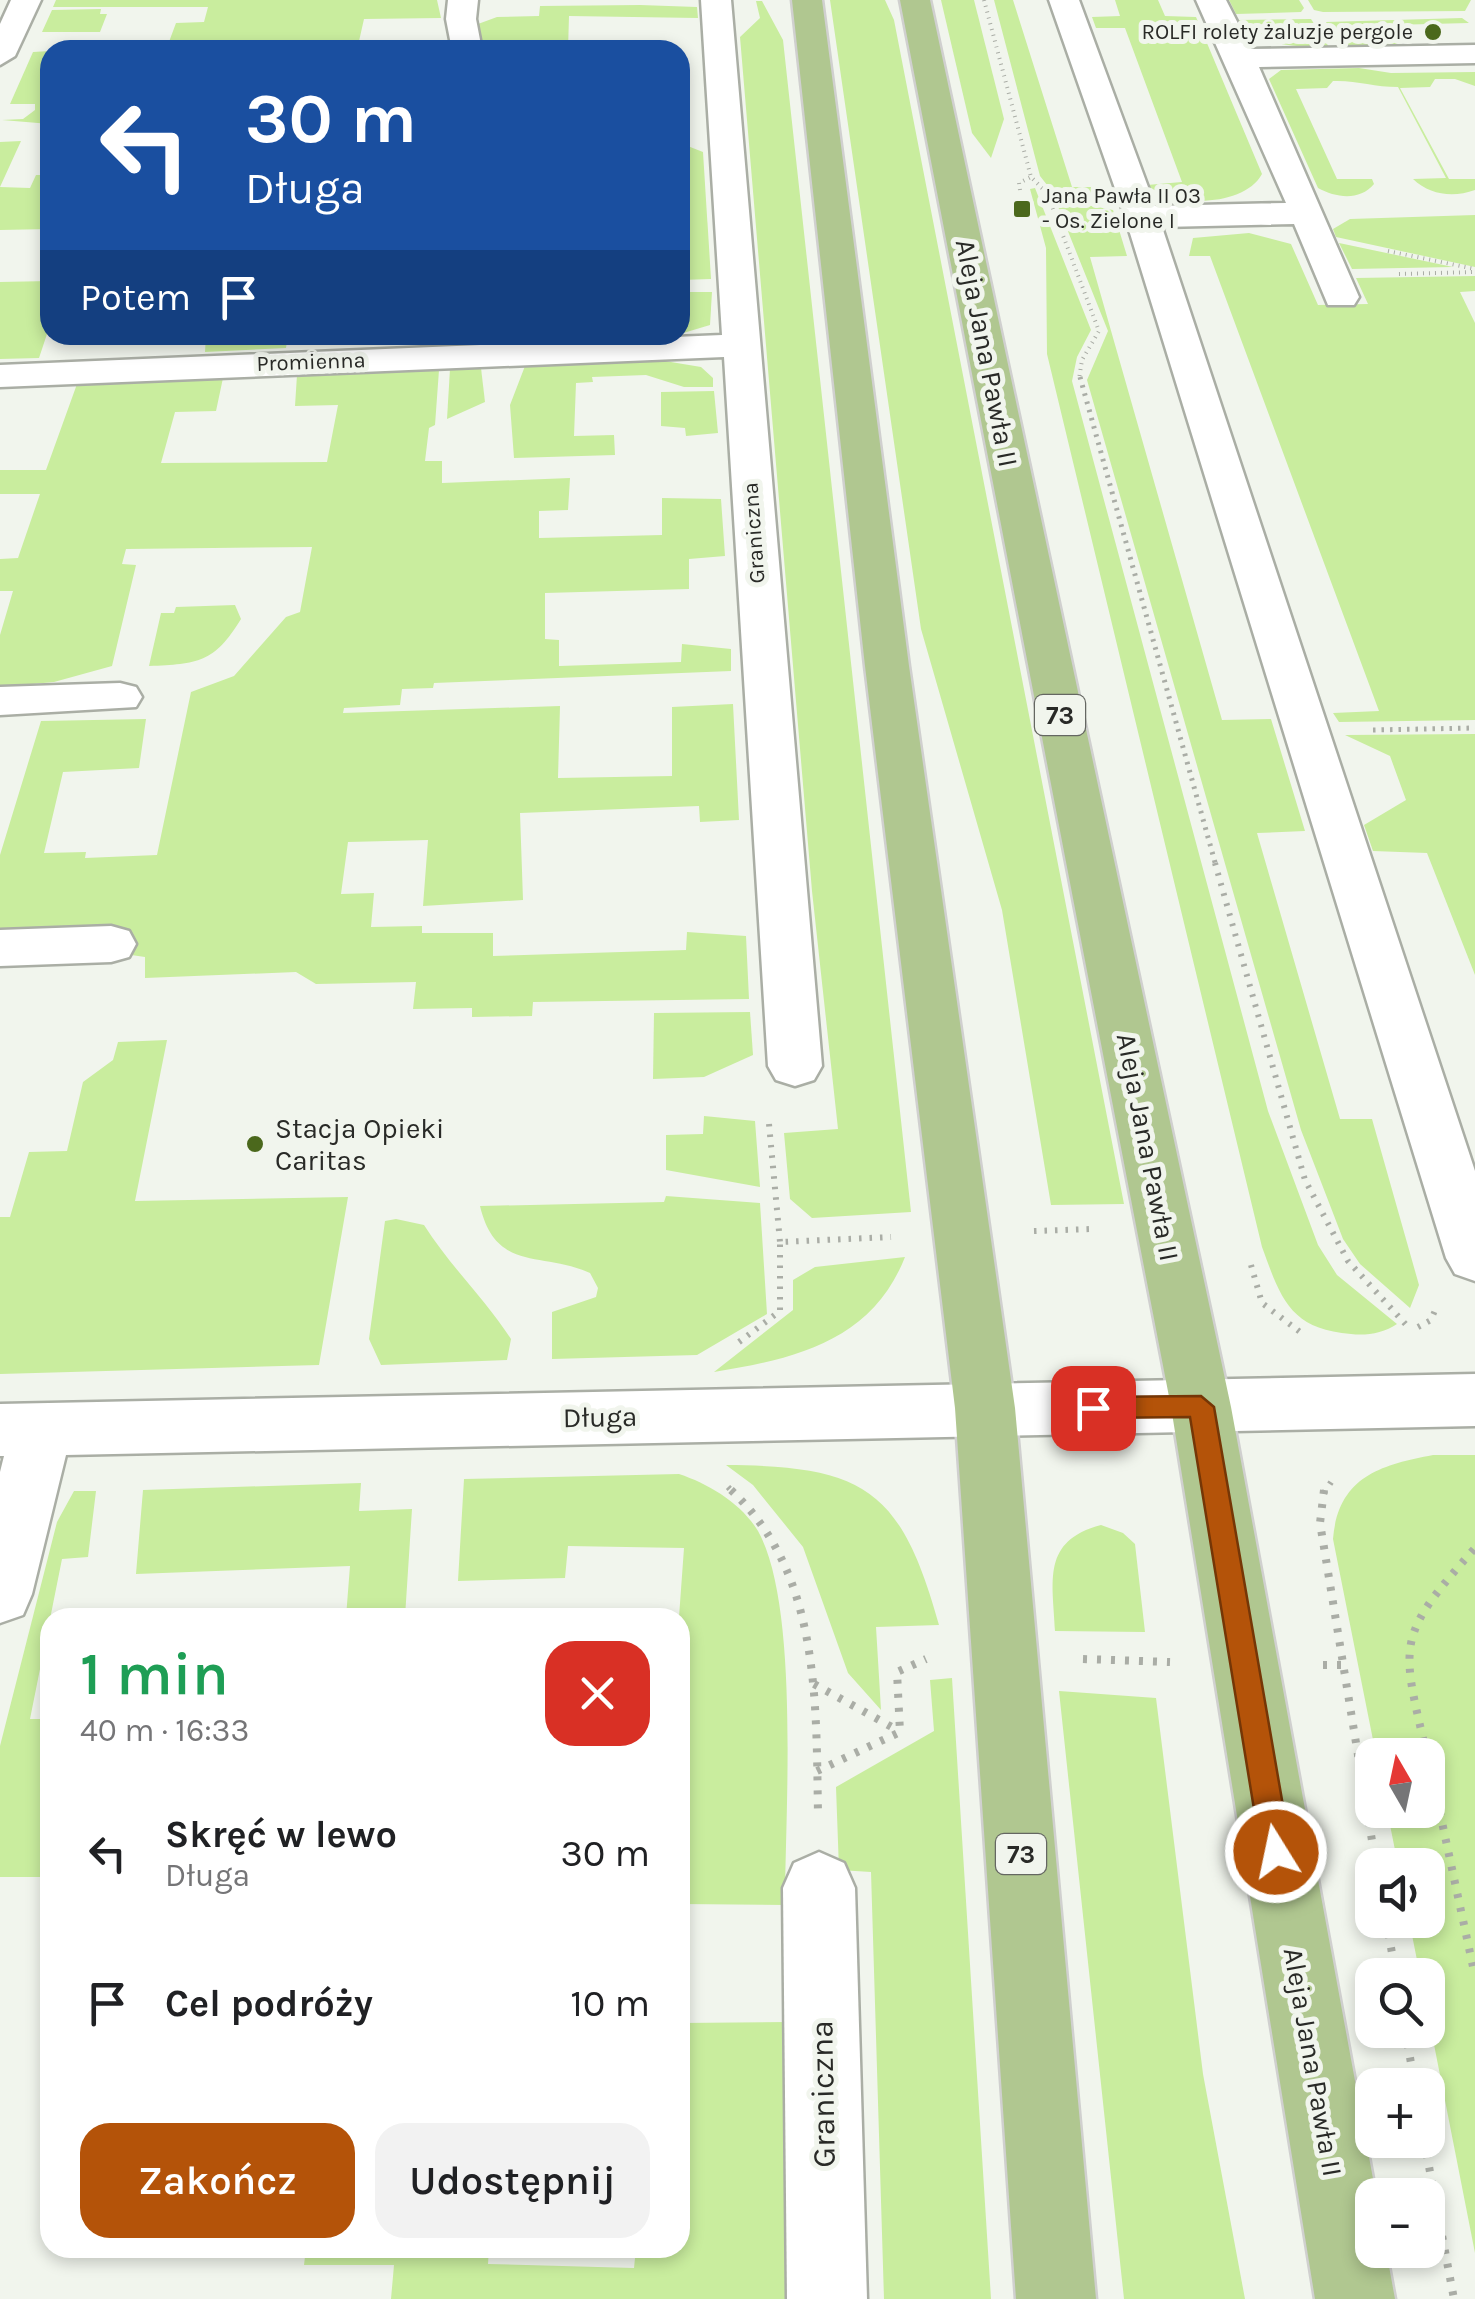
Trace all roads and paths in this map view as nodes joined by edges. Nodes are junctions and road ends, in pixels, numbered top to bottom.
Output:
1 (26, 0) edge
2 (463, 0) edge
3 (716, 0) edge
4 (807, 0) edge
5 (916, 0) edge
6 (984, 0) edge
7 (1064, 0) edge
8 (1212, 0) edge
9 (465, 40) edge
10 (1475, 54) edge
11 (0, 56) edge
12 (1240, 58) junction
13 (1307, 213) junction
14 (1142, 217) junction
15 (1475, 272) edge
16 (1337, 286) joint
17 (742, 345) junction
18 (0, 376) edge
19 (120, 697) dead end
20 (0, 701) edge
21 (1475, 728) edge
22 (1307, 732) junction
23 (111, 944) dead end
24 (0, 948) edge
25 (795, 1066) joint
26 (780, 1242) dead end
27 (1248, 1253) dead end
28 (1475, 1258) edge
29 (1431, 1320) dead end
30 (1412, 1331) junction
31 (1396, 1335) dead end
32 (1316, 1338) dead end
33 (1475, 1400) edge
34 (1201, 1407) junction
35 (985, 1408) junction
36 (692, 1415) junction
37 (21, 1430) edge
38 (1339, 1472) dead end
39 (1475, 1548) edge
40 (0, 1594) edge
41 (814, 1684) junction
42 (900, 1732) dead end
43 (1423, 1738) edge
44 (1443, 1828) edge
45 (1373, 1848) edge
46 (820, 1888) joint
47 (1475, 1976) edge
48 (1427, 2158) edge
49 (827, 2299) edge
50 (1056, 2299) edge
51 (1354, 2299) edge
52 (1454, 2299) edge

1 - 11 street
2 - 9 street
3 - 17 street, Graniczna
4 - 35 main road, 73
5 - 34 main road, Aleja Jana Pawła II / 73
6 - 30 path
7 - 14 street
8 - 12 street
10 - 12 street
12 - 13 street
13 - 14 street
13 - 16 street
14 - 22 street
15 - 16 path
17 - 18 street, Promienna
17 - 25 street, Graniczna
19 - 20 street
21 - 22 path
22 - 28 street
23 - 24 street
25 - 26 path
27 - 32 path
29 - 30 path
30 - 31 path
33 - 34 street, Długa
34 - 35 street, Długa
34 - 51 main road, Aleja Jana Pawła II / 73
35 - 36 street, Długa
35 - 50 main road, 73
36 - 37 street, Długa
36 - 41 path
37 - 40 street
38 - 45 path
39 - 43 path
41 - 42 path
41 - 46 path
44 - 47 path
46 - 49 street, Graniczna
48 - 52 path

